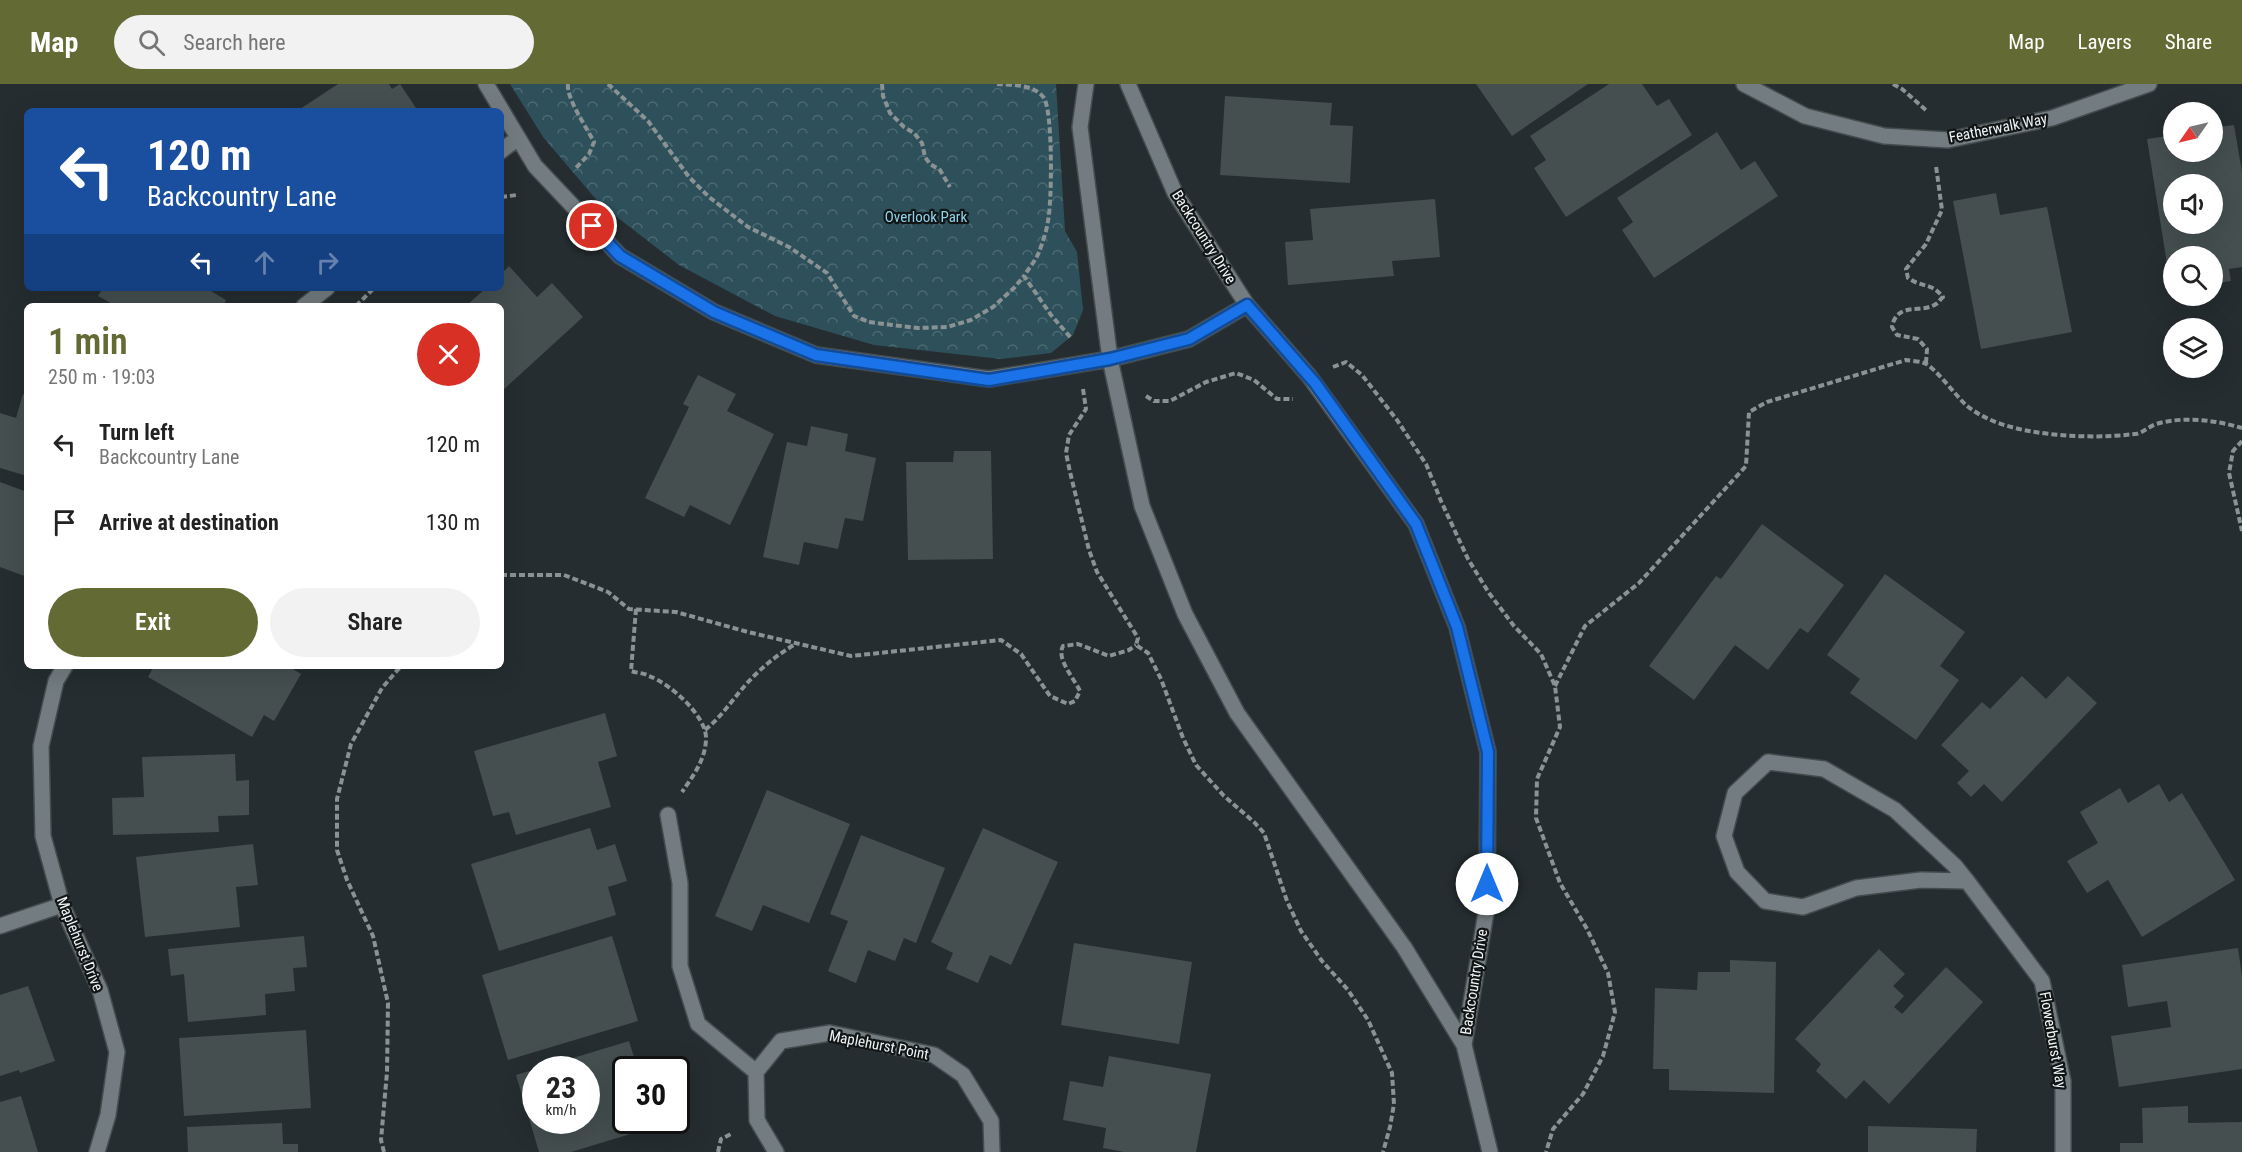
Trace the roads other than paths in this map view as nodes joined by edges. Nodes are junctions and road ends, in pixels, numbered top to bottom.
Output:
1 (486, 84) edge
2 (1086, 84) edge
3 (1128, 84) edge
4 (1744, 84) edge
5 (2149, 84) edge
6 (500, 108) edge
7 (504, 114) edge
8 (518, 138) junction
9 (504, 149) edge
10 (323, 291) edge
11 (308, 303) edge
12 (1247, 305) junction
13 (1110, 359) junction
14 (63, 669) edge
15 (668, 815) dead end
16 (1967, 881) junction
17 (62, 905) junction
18 (0, 926) edge
19 (1464, 1045) junction
20 (756, 1072) junction
21 (97, 1152) edge
22 (776, 1152) edge
23 (992, 1152) edge
24 (1490, 1152) edge
25 (2063, 1152) edge

1 - 6 street
2 - 13 street, Backcountry Drive
3 - 12 street, Backcountry Drive
4 - 5 street, Featherwalk Way
7 - 8 street
8 - 9 street
8 - 13 street
10 - 11 street
12 - 13 street
12 - 19 street, Backcountry Drive
13 - 19 street, Backcountry Drive
14 - 17 street, Maplehurst Drive
15 - 20 street
16 - 16 street, Flowerburst Way
16 - 25 street, Flowerburst Way
17 - 18 street
17 - 21 street, Maplehurst Drive
19 - 24 street, Backcountry Drive
20 - 22 street
20 - 23 street, Maplehurst Point

